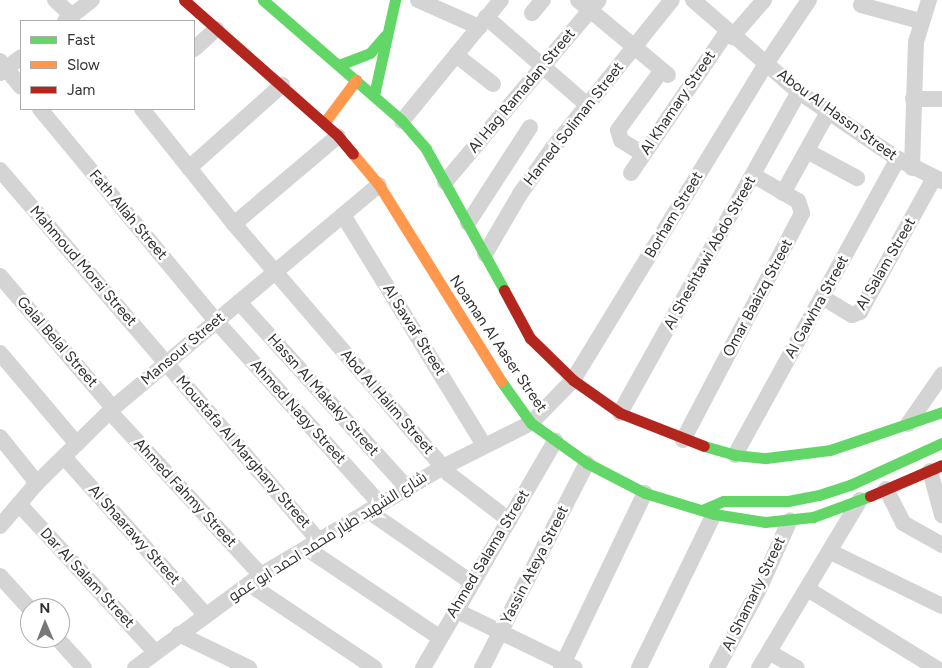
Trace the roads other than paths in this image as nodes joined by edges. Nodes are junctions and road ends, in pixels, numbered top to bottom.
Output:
1 (55, 0) edge
2 (92, 0) edge
3 (184, 0) edge
4 (263, 0) edge
5 (395, 0) edge
6 (418, 0) edge
7 (501, 0) edge
8 (543, 0) edge
9 (672, 0) edge
10 (693, 0) edge
11 (764, 0) edge
12 (810, 0) edge
13 (929, 0) edge
14 (589, 3) edge
15 (861, 5) dead end
16 (532, 13) dead end
17 (69, 19) edge
18 (920, 20) junction
19 (482, 22) junction
20 (216, 29) junction
21 (729, 35) junction
22 (385, 36) junction
23 (634, 46) junction
24 (195, 48) edge
25 (456, 55) junction
26 (20, 57) edge
27 (766, 64) junction
28 (339, 65) junction
29 (543, 67) junction
30 (2, 68) edge
31 (356, 80) junction
32 (492, 84) dead end
33 (282, 85) junction
34 (20, 86) edge
35 (800, 92) junction
36 (374, 95) junction
37 (913, 99) junction
38 (942, 99) edge
39 (586, 104) junction
40 (41, 110) edge
41 (143, 110) edge
42 (828, 112) junction
43 (402, 121) junction
44 (324, 123) junction
45 (530, 127) dead end
46 (338, 136) junction
47 (807, 150) junction
48 (643, 154) junction
49 (905, 164) junction
50 (189, 168) junction
51 (0, 170) edge
52 (631, 173) dead end
53 (753, 175) junction
54 (857, 178) dead end
55 (938, 180) edge
56 (445, 182) junction
57 (379, 185) junction
58 (783, 193) junction
59 (343, 215) junction
60 (468, 223) junction
61 (234, 224) junction
62 (485, 254) junction
63 (275, 272) junction
64 (0, 276) edge
65 (822, 297) junction
66 (239, 302) junction
67 (216, 321) junction
68 (0, 354) edge
69 (166, 363) junction
70 (942, 375) edge
71 (573, 380) junction
72 (111, 410) junction
73 (942, 412) edge
74 (620, 413) junction
75 (530, 423) junction
76 (908, 424) junction
77 (0, 438) edge
78 (683, 440) junction
79 (555, 441) junction
80 (942, 443) edge
81 (77, 444) junction
82 (484, 445) junction
83 (735, 455) junction
84 (64, 457) junction
85 (587, 463) junction
86 (443, 467) junction
87 (936, 468) edge
88 (37, 484) junction
89 (407, 488) junction
90 (886, 490) junction
91 (646, 493) junction
92 (860, 500) junction
93 (19, 504) junction
94 (374, 508) junction
95 (708, 512) junction
96 (942, 516) edge
97 (509, 520) junction
98 (790, 520) junction
99 (0, 526) edge
100 (312, 545) junction
101 (942, 545) edge
102 (831, 552) junction
103 (0, 576) edge
104 (255, 579) junction
105 (471, 582) junction
106 (809, 590) junction
107 (20, 598) edge
108 (942, 606) edge
109 (454, 610) junction
110 (205, 614) junction
111 (179, 634) junction
112 (500, 634) junction
113 (439, 638) junction
114 (66, 648) edge
115 (155, 652) junction
116 (770, 652) junction
117 (567, 666) edge
118 (84, 668) edge
119 (135, 668) edge
120 (249, 668) edge
121 (375, 668) edge
122 (423, 668) edge
123 (482, 668) edge
124 (639, 668) edge
125 (716, 668) edge
126 (759, 668) edge
127 (797, 668) edge
128 (936, 668) edge

1 - 17 street
2 - 17 street
3 - 20 main road, Noaman Al Aaser Street
4 - 28 main road, Noaman Al Aaser Street
5 - 22 main road
6 - 19 street
7 - 19 street
8 - 16 street
9 - 23 street, Hamed Soliman Street
10 - 21 street, Abou Al Hassn Street
11 - 21 street, Al Khamary Street
12 - 27 street, Borham Street
13 - 18 street
14 - 23 street
14 - 29 street, Al Hag Ramadan Street
15 - 18 street
18 - 37 street
19 - 25 street
19 - 29 street
20 - 24 street
20 - 33 main road, Noaman Al Aaser Street
21 - 27 street, Abou Al Hassn Street
21 - 48 street, Al Khamary Street
22 - 28 main road
22 - 36 main road
23 - 39 street, Hamed Soliman Street
23 - 48 street
25 - 32 street
25 - 43 street
26 - 30 street
27 - 35 street, Abou Al Hassn Street
27 - 71 street, Borham Street
28 - 31 main road, Noaman Al Aaser Street
29 - 39 street
29 - 56 street, Al Hag Ramadan Street
30 - 34 street
31 - 36 main road, Noaman Al Aaser Street
31 - 44 main road
33 - 44 main road, Noaman Al Aaser Street
33 - 50 street
35 - 42 street, Abou Al Hassn Street
35 - 53 street, Al Sheshtawi Abdo Street
36 - 43 main road, Noaman Al Aaser Street
37 - 38 street
37 - 49 street
39 - 62 street, Hamed Soliman Street
40 - 67 street, Fath Allah Street
41 - 50 street, Abd Al Halim Street
42 - 47 street
42 - 49 street, Abou Al Hassn Street
43 - 56 main road, Noaman Al Aaser Street
44 - 46 main road, Noaman Al Aaser Street
45 - 60 street
46 - 57 main road, Noaman Al Aaser Street
46 - 61 street
47 - 54 street
47 - 58 street
48 - 52 street, Al Khamary Street
49 - 55 street, Abou Al Hassn Street
49 - 65 street, Al Gawhra Street
50 - 61 street, Abd Al Halim Street
51 - 69 street, Mahmoud Morsi Street
53 - 58 street, Omar Baaizq Street
53 - 74 street, Al Sheshtawi Abdo Street
55 - 65 street, Al Salam Street
56 - 60 main road, Noaman Al Aaser Street
57 - 59 street, Mansour Street
57 - 75 main road, Noaman Al Aaser Street
58 - 78 street, Omar Baaizq Street
59 - 63 street, Mansour Street
59 - 82 street, Al Sawaf Street
60 - 62 main road, Noaman Al Aaser Street
61 - 63 street, Abd Al Halim Street
62 - 71 main road, Noaman Al Aaser Street
63 - 66 street, Mansour Street
63 - 86 street, Abd Al Halim Street
64 - 72 street, Galal Belal Street
65 - 83 street, Al Gawhra Street
66 - 67 street, Mansour Street
66 - 89 street, Hassn Al Makaky Street
67 - 69 street, Mansour Street
67 - 94 street, Ahmed Nagy Street
68 - 81 street
69 - 72 street, Mansour Street
69 - 100 street, Moustafa Al Marghany Street
70 - 76 street
71 - 74 main road, Noaman Al Aaser Street
71 - 75 street, Borham Street
72 - 81 street, Mansour Street
72 - 104 street, Ahmed Fahmy Street
73 - 76 main road, Noaman Al Aaser Street
74 - 78 main road, Noaman Al Aaser Street
75 - 79 main road, Noaman Al Aaser Street
75 - 82 street, شارع الشهيد طيار محمد احمد ابو عمو
76 - 83 main road, Noaman Al Aaser Street
77 - 88 street
78 - 83 main road, Noaman Al Aaser Street
79 - 85 main road, Noaman Al Aaser Street
79 - 97 street, Ahmed Salama Street
80 - 95 main road
81 - 84 street, Mansour Street
82 - 86 street, شارع الشهيد طيار محمد احمد ابو عمو
84 - 88 street, Mansour Street
84 - 110 street, Al Shaarawy Street
85 - 91 main road, Noaman Al Aaser Street
85 - 112 street, Yassin Ateya Street
86 - 89 street, شارع الشهيد طيار محمد احمد ابو عمو
86 - 97 street, Abd Al Halim Street
87 - 90 main road, Noaman Al Aaser Street
87 - 96 street
88 - 93 street, Mansour Street
89 - 94 street, شارع الشهيد طيار محمد احمد ابو عمو
90 - 92 main road, Noaman Al Aaser Street
90 - 101 street
91 - 95 main road, Noaman Al Aaser Street
91 - 117 street
92 - 98 main road, Noaman Al Aaser Street
92 - 102 street
93 - 99 street, Mansour Street
93 - 115 street, Dar Al Salam Street
94 - 100 street, شارع الشهيد طيار محمد احمد ابو عمو
94 - 105 street, Ahmed Nagy Street
95 - 98 main road, Noaman Al Aaser Street
95 - 124 street
97 - 105 street, Ahmed Salama Street
98 - 125 street, Al Shamarly Street
100 - 104 street, شارع الشهيد طيار محمد احمد ابو عمو
100 - 113 street, Moustafa Al Marghany Street
102 - 106 street
102 - 108 street
103 - 107 street
104 - 110 street, شارع الشهيد طيار محمد احمد ابو عمو
104 - 121 street, Ahmed Fahmy Street
105 - 109 street, Ahmed Salama Street
106 - 116 street
106 - 128 street
109 - 112 street
109 - 113 street, Ahmed Salama Street
110 - 111 street, شارع الشهيد طيار محمد احمد ابو عمو
111 - 115 street, شارع الشهيد طيار محمد احمد ابو عمو
111 - 120 street
112 - 117 street
112 - 123 street, Yassin Ateya Street
113 - 122 street, Ahmed Salama Street
114 - 118 street
115 - 119 street, شارع الشهيد طيار محمد احمد ابو عمو
116 - 126 street
116 - 127 street

